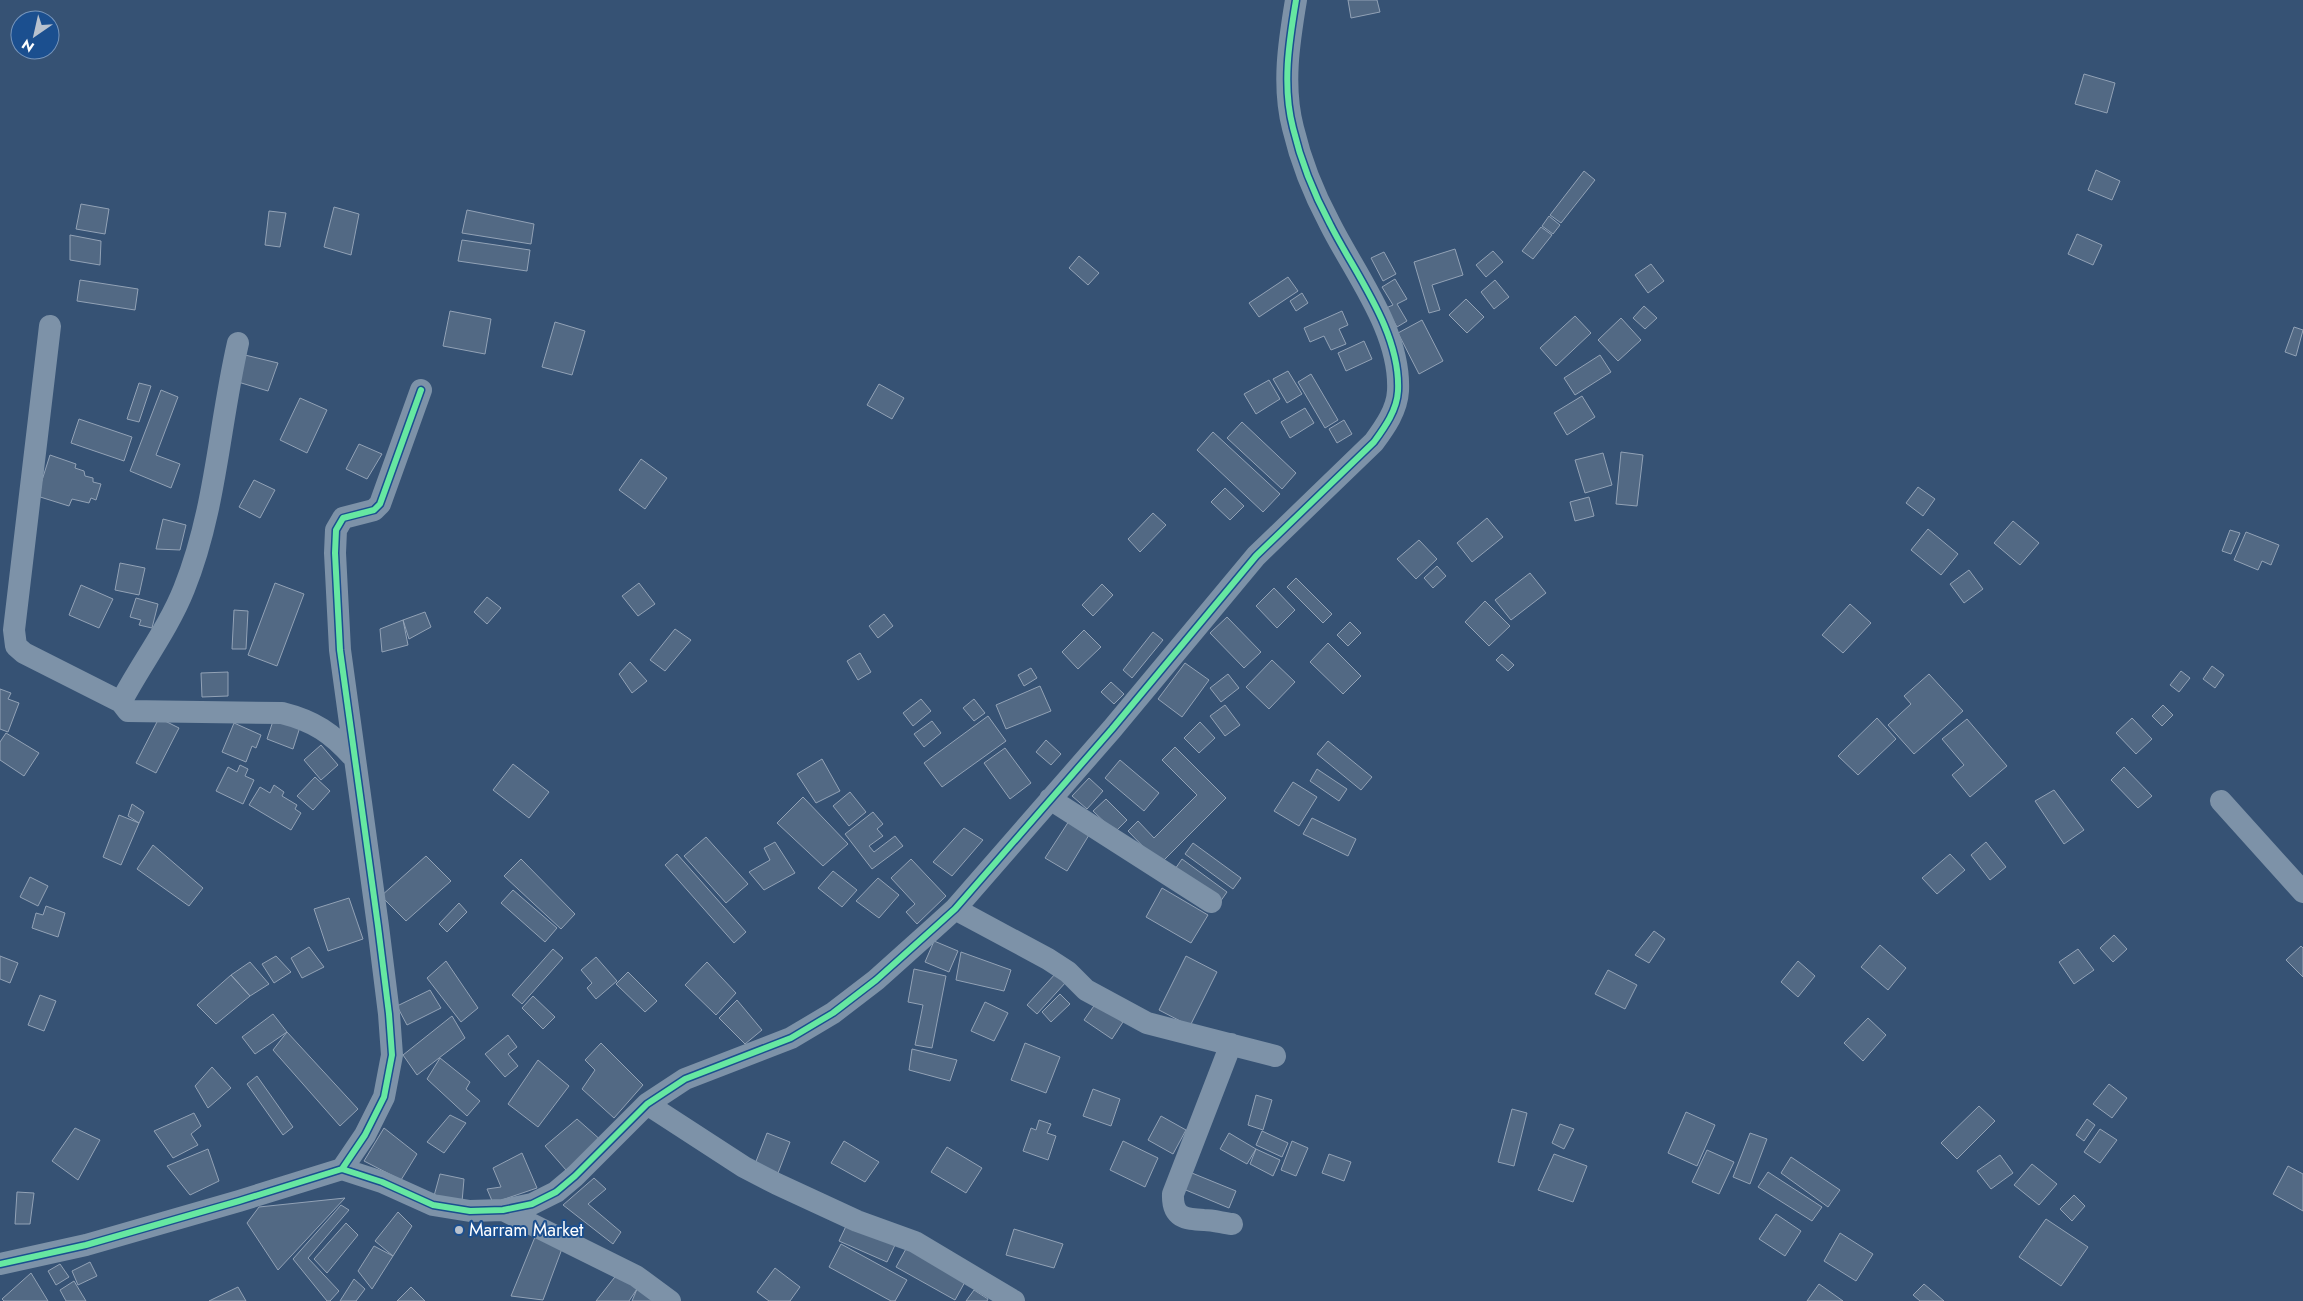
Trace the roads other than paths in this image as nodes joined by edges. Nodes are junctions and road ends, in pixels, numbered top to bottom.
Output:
1 (1296, 0) edge
2 (50, 326) dead end
3 (238, 343) dead end
4 (421, 390) dead end
5 (121, 702) junction
6 (354, 758) junction
7 (1050, 799) junction
8 (2221, 801) dead end
9 (2303, 892) edge
10 (1210, 902) dead end
11 (955, 909) junction
12 (1231, 1044) junction
13 (1275, 1056) dead end
14 (647, 1104) junction
15 (342, 1169) junction
16 (503, 1210) junction
17 (1232, 1224) dead end
18 (0, 1264) edge
19 (670, 1301) edge
20 (1014, 1301) edge

1 - 7 street
2 - 5 street
3 - 5 street
4 - 6 street
5 - 6 street
6 - 15 street
7 - 10 street
7 - 11 street
8 - 9 street
11 - 12 street
11 - 14 street
12 - 13 street
12 - 17 street
14 - 16 street
14 - 20 street
15 - 16 street
15 - 18 street
16 - 19 street

